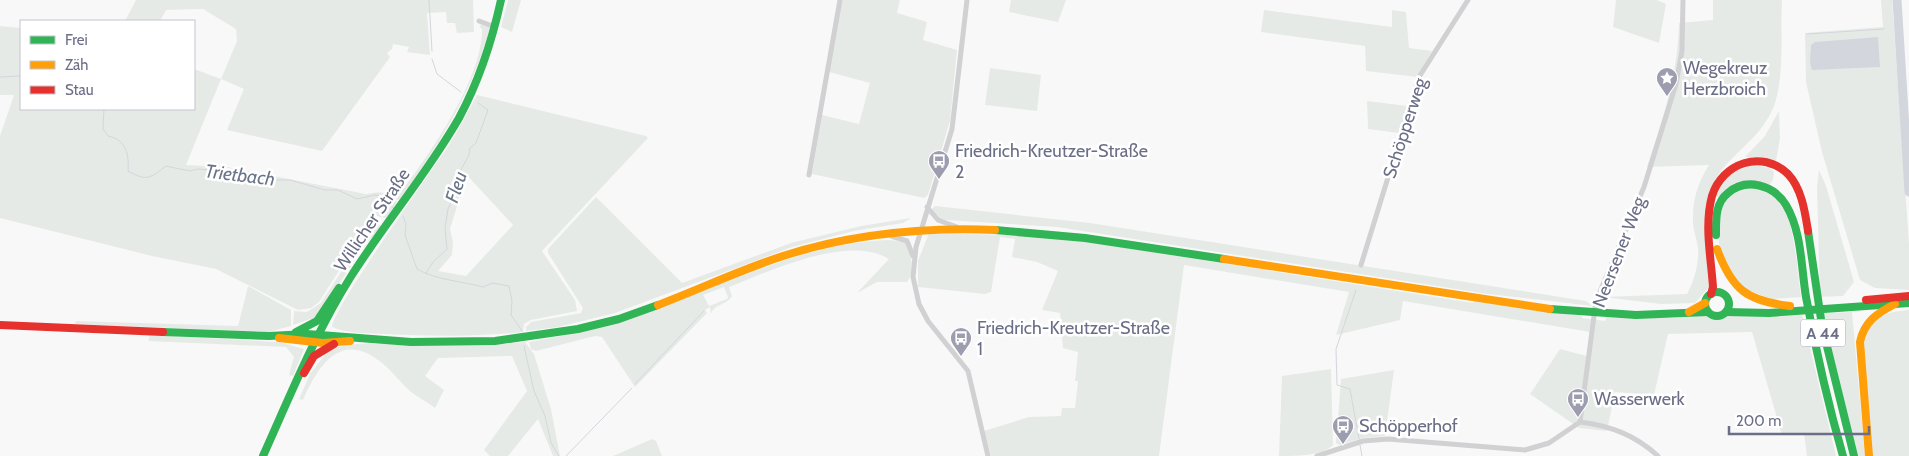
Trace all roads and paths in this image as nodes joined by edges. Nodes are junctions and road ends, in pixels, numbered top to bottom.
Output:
1 (501, 0) edge
2 (840, 0) edge
3 (967, 0) edge
4 (1468, 0) edge
5 (1683, 0) edge
6 (479, 22) dead end
7 (495, 27) junction
8 (809, 175) dead end
9 (927, 207) junction
10 (958, 228) junction
11 (920, 229) junction
12 (870, 235) junction
13 (1717, 249) junction
14 (914, 260) junction
15 (1361, 265) dead end
16 (349, 280) junction
17 (1721, 293) junction
18 (1711, 294) junction
19 (1903, 301) edge
20 (1705, 303) junction
21 (1791, 308) junction
22 (1728, 309) junction
23 (1708, 312) junction
24 (1683, 314) junction
25 (0, 325) edge
26 (295, 333) junction
27 (269, 336) junction
28 (316, 338) junction
29 (370, 340) junction
30 (336, 342) junction
31 (291, 394) junction
32 (1580, 422) junction
33 (263, 456) edge
34 (988, 456) edge
35 (1317, 456) edge
36 (1658, 456) edge
37 (1843, 456) edge
38 (1854, 456) edge
39 (1869, 456) edge

1 - 7 main road, Willicher Straße
2 - 8 street
3 - 9 street
4 - 15 street, Schöpperweg
5 - 32 street, Neersener Weg
6 - 7 street
7 - 16 main road, Willicher Straße
9 - 10 street
9 - 11 street
10 - 11 main road
10 - 24 main road
11 - 12 main road
11 - 14 street
12 - 14 street
12 - 29 main road
13 - 17 main road
13 - 21 main road
13 - 37 main road, A 44
14 - 34 street
16 - 26 main road
16 - 28 main road, Willicher Straße
17 - 18 main road
17 - 22 main road
18 - 20 main road
18 - 38 main road, A 44
19 - 21 main road
19 - 39 main road
20 - 23 main road
20 - 24 main road
21 - 22 main road
22 - 23 main road
23 - 24 main road
25 - 27 main road
26 - 27 main road
26 - 28 main road
27 - 28 main road
28 - 29 main road
28 - 30 main road
28 - 31 main road, Willicher Straße
29 - 30 main road
30 - 31 main road
31 - 33 main road, Willicher Straße
32 - 35 street
32 - 36 street

